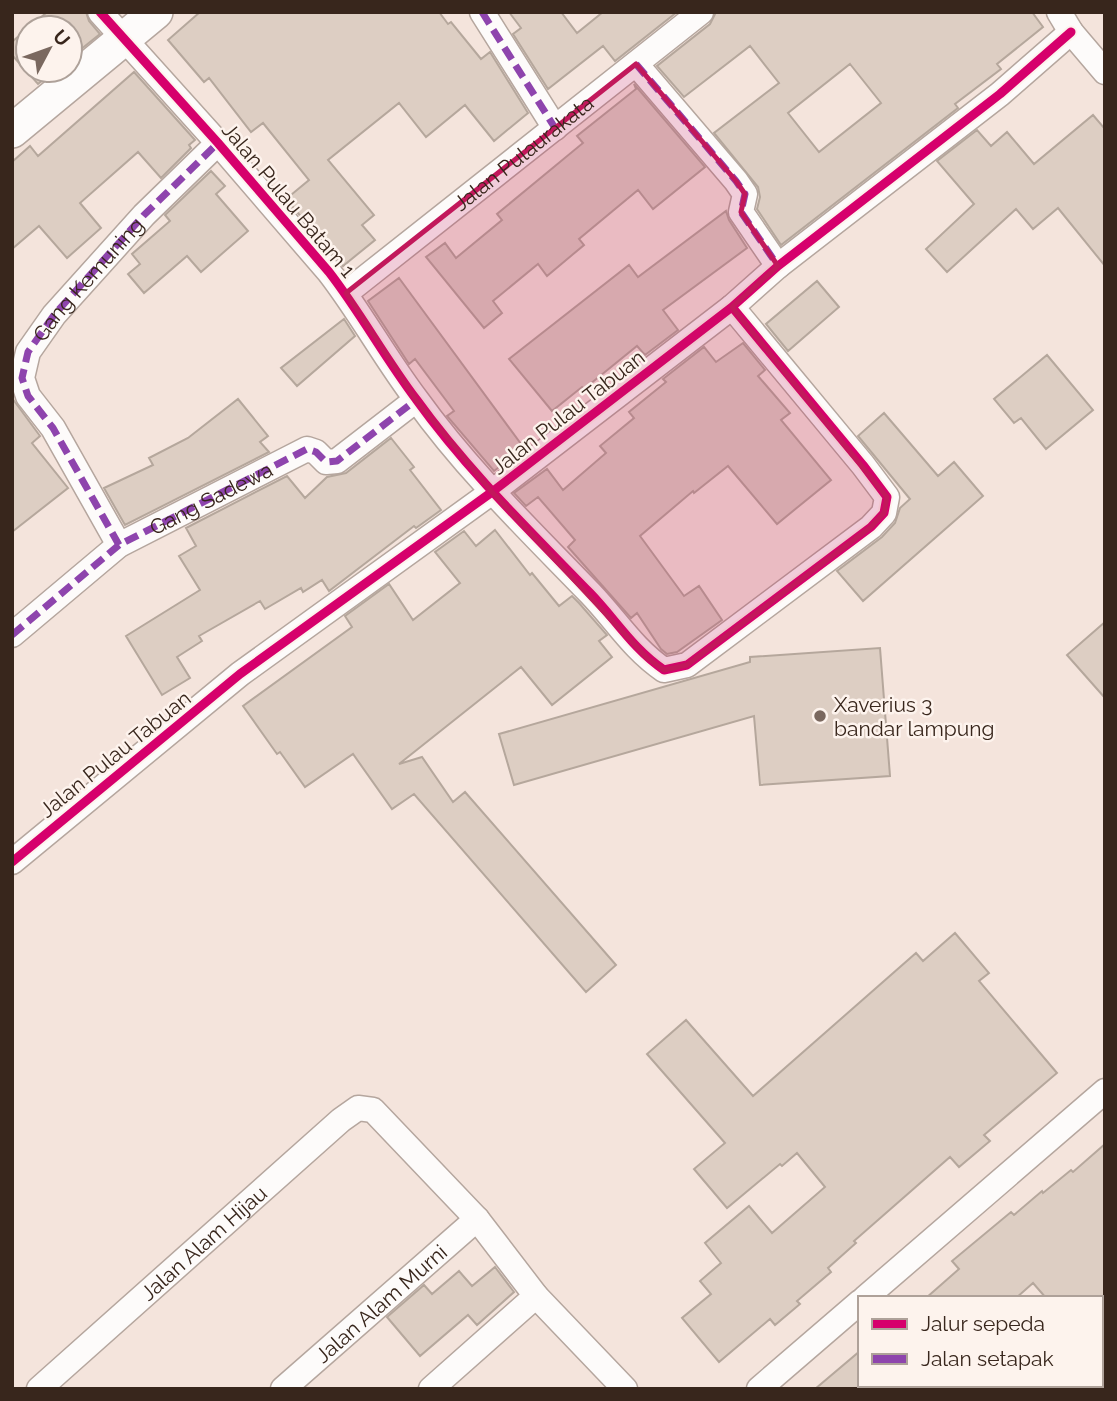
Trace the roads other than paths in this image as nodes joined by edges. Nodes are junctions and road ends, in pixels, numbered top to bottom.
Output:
1 (100, 12) edge
2 (156, 12) edge
3 (482, 12) edge
4 (701, 12) edge
5 (1065, 22) edge
6 (125, 40) junction
7 (636, 64) junction
8 (1105, 72) edge
9 (555, 128) junction
10 (12, 131) edge
11 (218, 143) junction
12 (778, 266) junction
13 (345, 293) junction
14 (732, 307) junction
15 (416, 400) junction
16 (492, 492) junction
17 (119, 545) junction
18 (12, 635) edge
19 (12, 862) edge
20 (1105, 1091) edge
21 (477, 1219) junction
22 (536, 1296) junction
23 (866, 1296) edge
24 (858, 1304) edge
25 (38, 1389) edge
26 (282, 1389) edge
27 (431, 1389) edge
28 (625, 1389) edge
29 (759, 1389) edge

1 - 6 street, Jalan Pulau Batam 1
2 - 6 street
3 - 9 street
4 - 7 street, Jalan Pulaurakata
5 - 8 street
5 - 12 street, Jalan Pulau Tabuan
6 - 10 street
6 - 11 street, Jalan Pulau Batam 1
7 - 9 street, Jalan Pulaurakata
7 - 12 street
9 - 13 street, Jalan Pulaurakata
11 - 13 street, Jalan Pulau Batam 1
11 - 17 street, Gang Kemuning
12 - 14 street, Jalan Pulau Tabuan
13 - 15 street, Jalan Pulau Batam 1
14 - 16 street, Jalan Pulau Tabuan
14 - 16 street, Jalan Pulau Batam 1
15 - 16 street, Jalan Pulau Batam 1
15 - 17 street, Gang Sadewa
16 - 19 street, Jalan Pulau Tabuan
17 - 18 street, Gang Sadewa
20 - 23 street
21 - 22 street
21 - 25 street, Jalan Alam Hijau
21 - 26 street, Jalan Alam Murni
22 - 27 street
22 - 28 street
24 - 29 street

